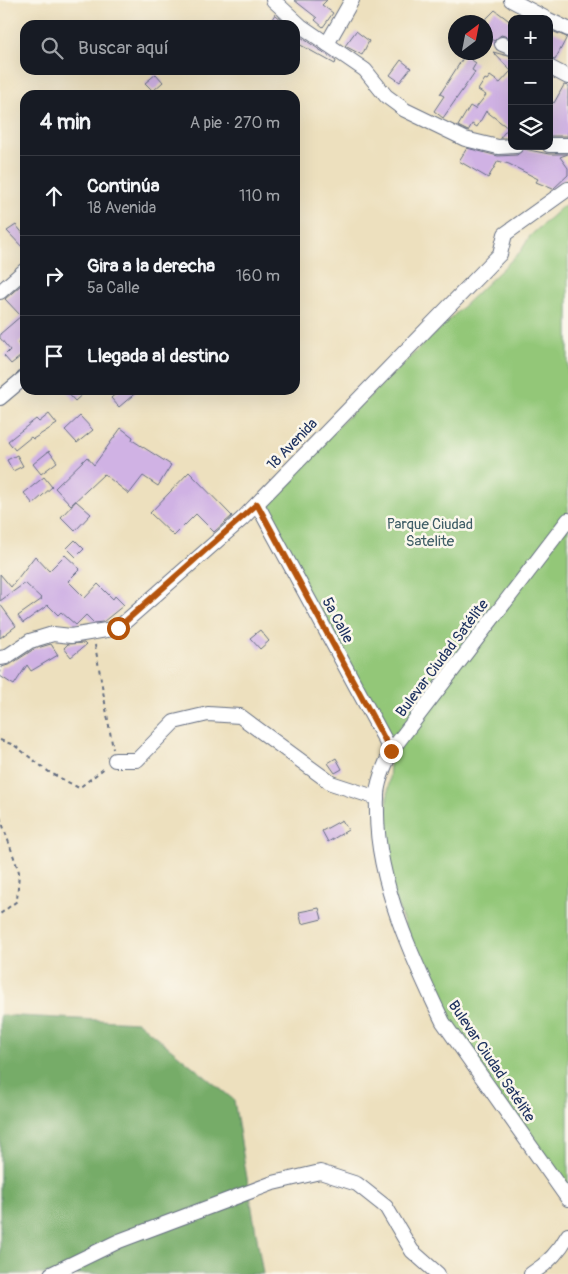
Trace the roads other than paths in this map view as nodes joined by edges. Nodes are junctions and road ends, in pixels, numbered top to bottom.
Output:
1 (273, 0) edge
2 (352, 0) edge
3 (511, 0) edge
4 (540, 15) edge
5 (295, 20) edge
6 (553, 22) edge
7 (300, 24) edge
8 (568, 29) edge
9 (328, 44) junction
10 (553, 69) edge
11 (568, 77) edge
12 (568, 145) edge
13 (508, 146) edge
14 (553, 146) edge
15 (568, 189) edge
16 (20, 277) edge
17 (0, 292) edge
18 (20, 381) edge
19 (0, 398) edge
20 (257, 504) junction
21 (568, 520) edge
22 (0, 658) edge
23 (391, 751) junction
24 (114, 760) road end
25 (377, 798) junction
26 (568, 1198) edge
27 (568, 1235) edge
28 (51, 1274) edge
29 (438, 1274) edge
30 (531, 1274) edge

1 - 5 street
2 - 9 street
3 - 4 street
6 - 8 street
7 - 9 street
9 - 13 street
10 - 11 street
12 - 14 street
15 - 20 street, 18 Avenida
16 - 17 street
18 - 19 street
20 - 22 street, 18 Avenida
20 - 23 street, 5a Calle
21 - 23 street, Bulevar Ciudad Satélite
23 - 25 street, Bulevar Ciudad Satélite
24 - 25 street
25 - 26 street, Bulevar Ciudad Satélite
27 - 30 street
28 - 29 street

